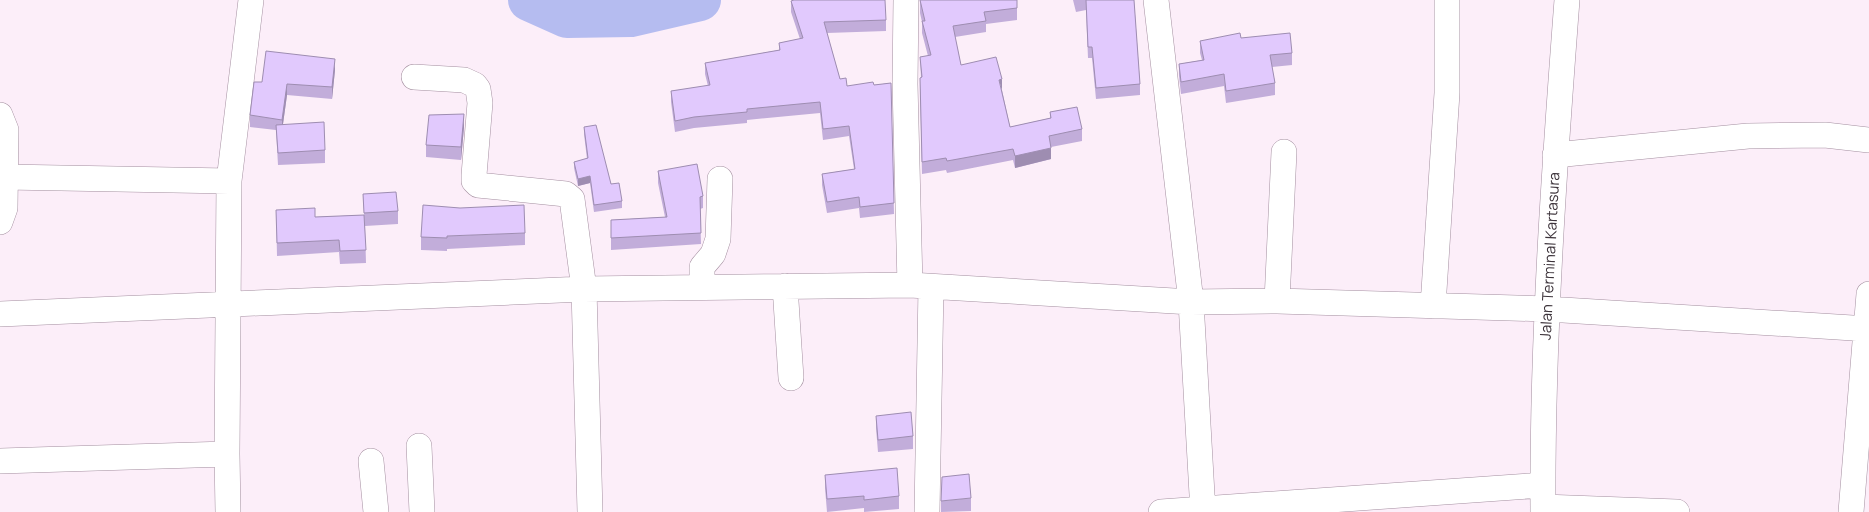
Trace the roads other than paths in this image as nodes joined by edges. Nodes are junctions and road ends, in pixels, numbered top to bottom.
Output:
1 (251, 0) edge
2 (906, 0) edge
3 (1156, 0) edge
4 (1447, 0) edge
5 (1567, 0) edge
6 (414, 77) dead end
7 (0, 115) edge
8 (1869, 140) edge
9 (1284, 152) dead end
10 (1555, 155) junction
11 (5, 177) junction
12 (720, 179) dead end
13 (229, 180) junction
14 (0, 222) edge
15 (785, 286) junction
16 (920, 286) junction
17 (702, 287) junction
18 (584, 289) junction
19 (1869, 294) edge
20 (1277, 301) junction
21 (1191, 302) junction
22 (228, 304) junction
23 (1433, 306) junction
24 (1547, 309) junction
25 (0, 314) edge
26 (1867, 329) edge
27 (791, 378) dead end
28 (419, 446) dead end
29 (227, 454) junction
30 (0, 461) edge
31 (371, 461) dead end
32 (1543, 501) edge
33 (1354, 505) edge
34 (1203, 511) edge
35 (228, 512) edge
36 (376, 512) edge
37 (422, 512) edge
38 (590, 512) edge
39 (927, 512) edge
40 (1161, 512) edge
41 (1677, 512) edge
42 (1851, 512) edge

1 - 13 street
2 - 16 street
3 - 21 street
4 - 23 street
5 - 10 street, Jalan Terminal Kartasura
6 - 18 street
7 - 11 street
8 - 10 street
9 - 20 street
10 - 24 street, Jalan Terminal Kartasura
11 - 13 street
11 - 14 street
12 - 17 street
13 - 22 street
15 - 16 street
15 - 17 street
15 - 27 street
16 - 21 street
16 - 39 street
17 - 18 street
18 - 22 street
18 - 38 street
19 - 26 street
20 - 21 street
20 - 23 street
21 - 34 street
22 - 25 street
22 - 29 street
23 - 24 street
24 - 26 street
24 - 32 street, Jalan Terminal Kartasura
26 - 42 street
28 - 37 street
29 - 30 street
29 - 35 street
31 - 36 street
32 - 33 street
32 - 41 street
33 - 34 street
34 - 40 street

